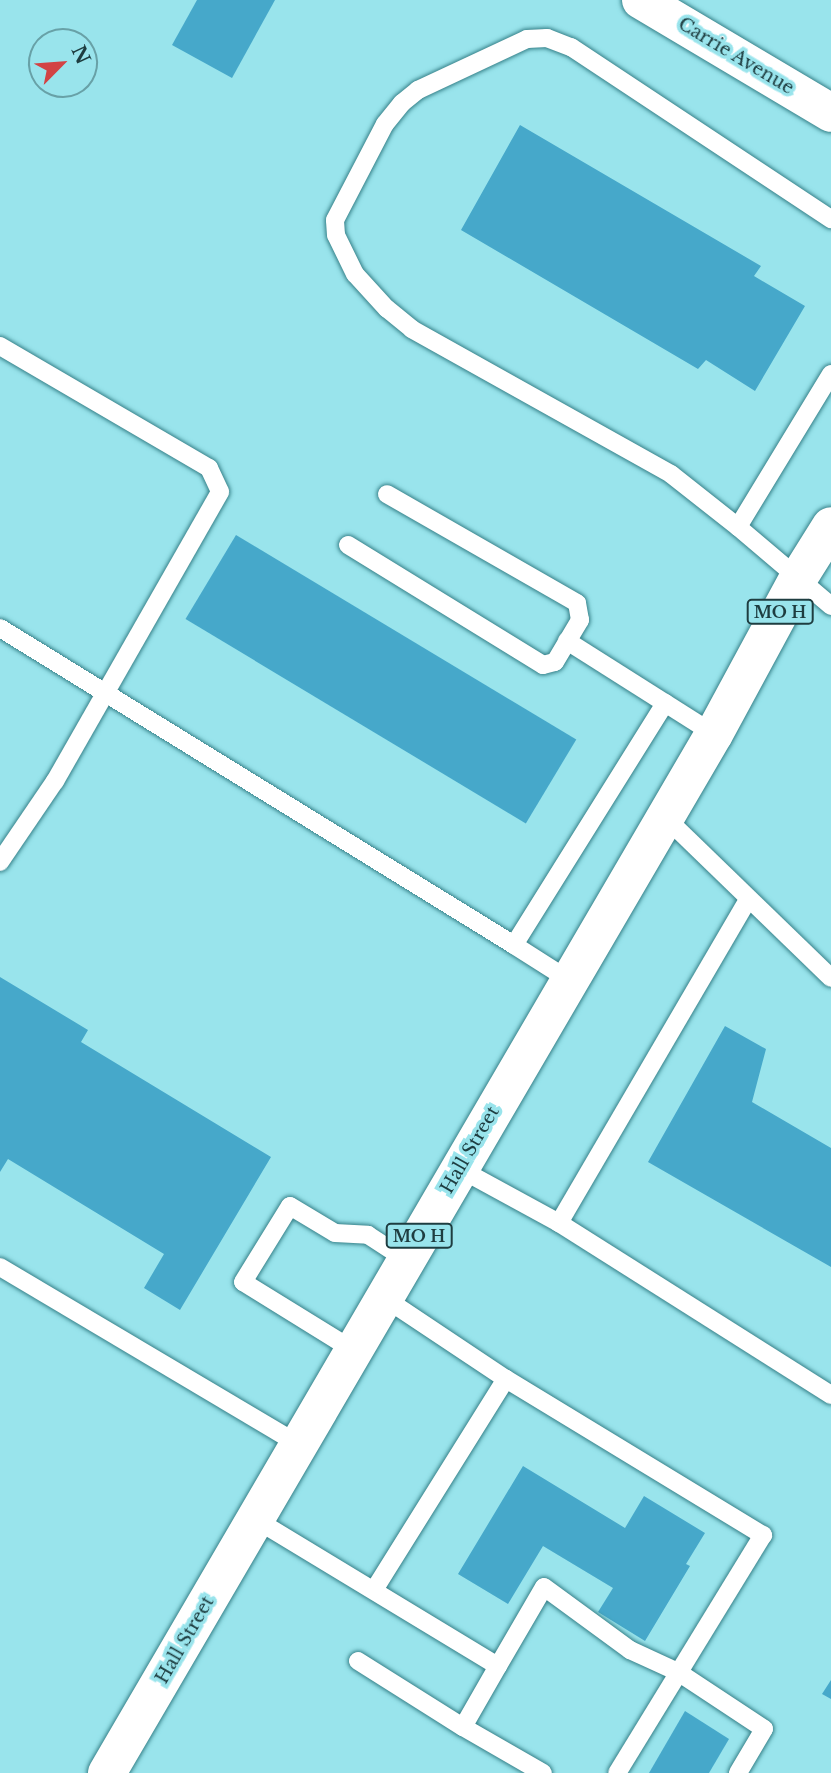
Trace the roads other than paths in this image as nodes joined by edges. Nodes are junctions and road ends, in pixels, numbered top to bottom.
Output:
1 (641, 0) edge
2 (831, 113) edge
3 (831, 219) edge
4 (0, 346) edge
5 (831, 374) edge
6 (387, 494) dead end
7 (831, 526) edge
8 (738, 527) junction
9 (348, 544) dead end
10 (799, 577) junction
11 (831, 606) edge
12 (0, 628) edge
13 (567, 641) junction
14 (106, 694) junction
15 (665, 703) junction
16 (714, 734) junction
17 (666, 817) junction
18 (0, 862) edge
19 (748, 899) junction
20 (514, 945) junction
21 (831, 978) edge
22 (569, 980) junction
23 (460, 1169) junction
24 (559, 1223) junction
25 (405, 1259) junction
26 (0, 1267) edge
27 (383, 1297) junction
28 (353, 1350) junction
29 (506, 1380) junction
30 (831, 1395) edge
31 (301, 1446) junction
32 (256, 1519) junction
33 (374, 1590) junction
34 (358, 1661) dead end
35 (498, 1667) junction
36 (678, 1672) junction
37 (463, 1727) junction
38 (107, 1773) edge
39 (543, 1773) edge
40 (617, 1773) edge
41 (738, 1773) edge

1 - 2 main road, Carrie Avenue
3 - 8 lane
4 - 14 lane
5 - 8 lane
6 - 13 lane
7 - 10 main road, Hall Street / MO H
8 - 10 lane
9 - 13 lane
10 - 11 lane
10 - 16 main road, Hall Street / MO H
12 - 14 lane
13 - 15 lane
14 - 18 lane
14 - 20 lane
15 - 16 lane
15 - 20 lane
16 - 17 main road, Hall Street / MO H
17 - 19 lane
17 - 22 main road, Hall Street / MO H
19 - 21 lane
19 - 24 lane
20 - 22 lane
22 - 23 main road, Hall Street / MO H
23 - 24 lane
23 - 25 main road, Hall Street / MO H
24 - 30 lane
25 - 27 main road, Hall Street / MO H
25 - 28 lane
26 - 31 lane
27 - 28 main road, Hall Street / MO H
27 - 29 lane
28 - 31 main road, Hall Street / MO H
29 - 33 lane
29 - 36 lane
31 - 32 main road, Hall Street / MO H
32 - 33 lane
32 - 38 main road, Hall Street / MO H
33 - 35 lane
34 - 37 lane
35 - 36 lane
35 - 37 lane
36 - 40 lane
36 - 41 lane
37 - 39 lane

